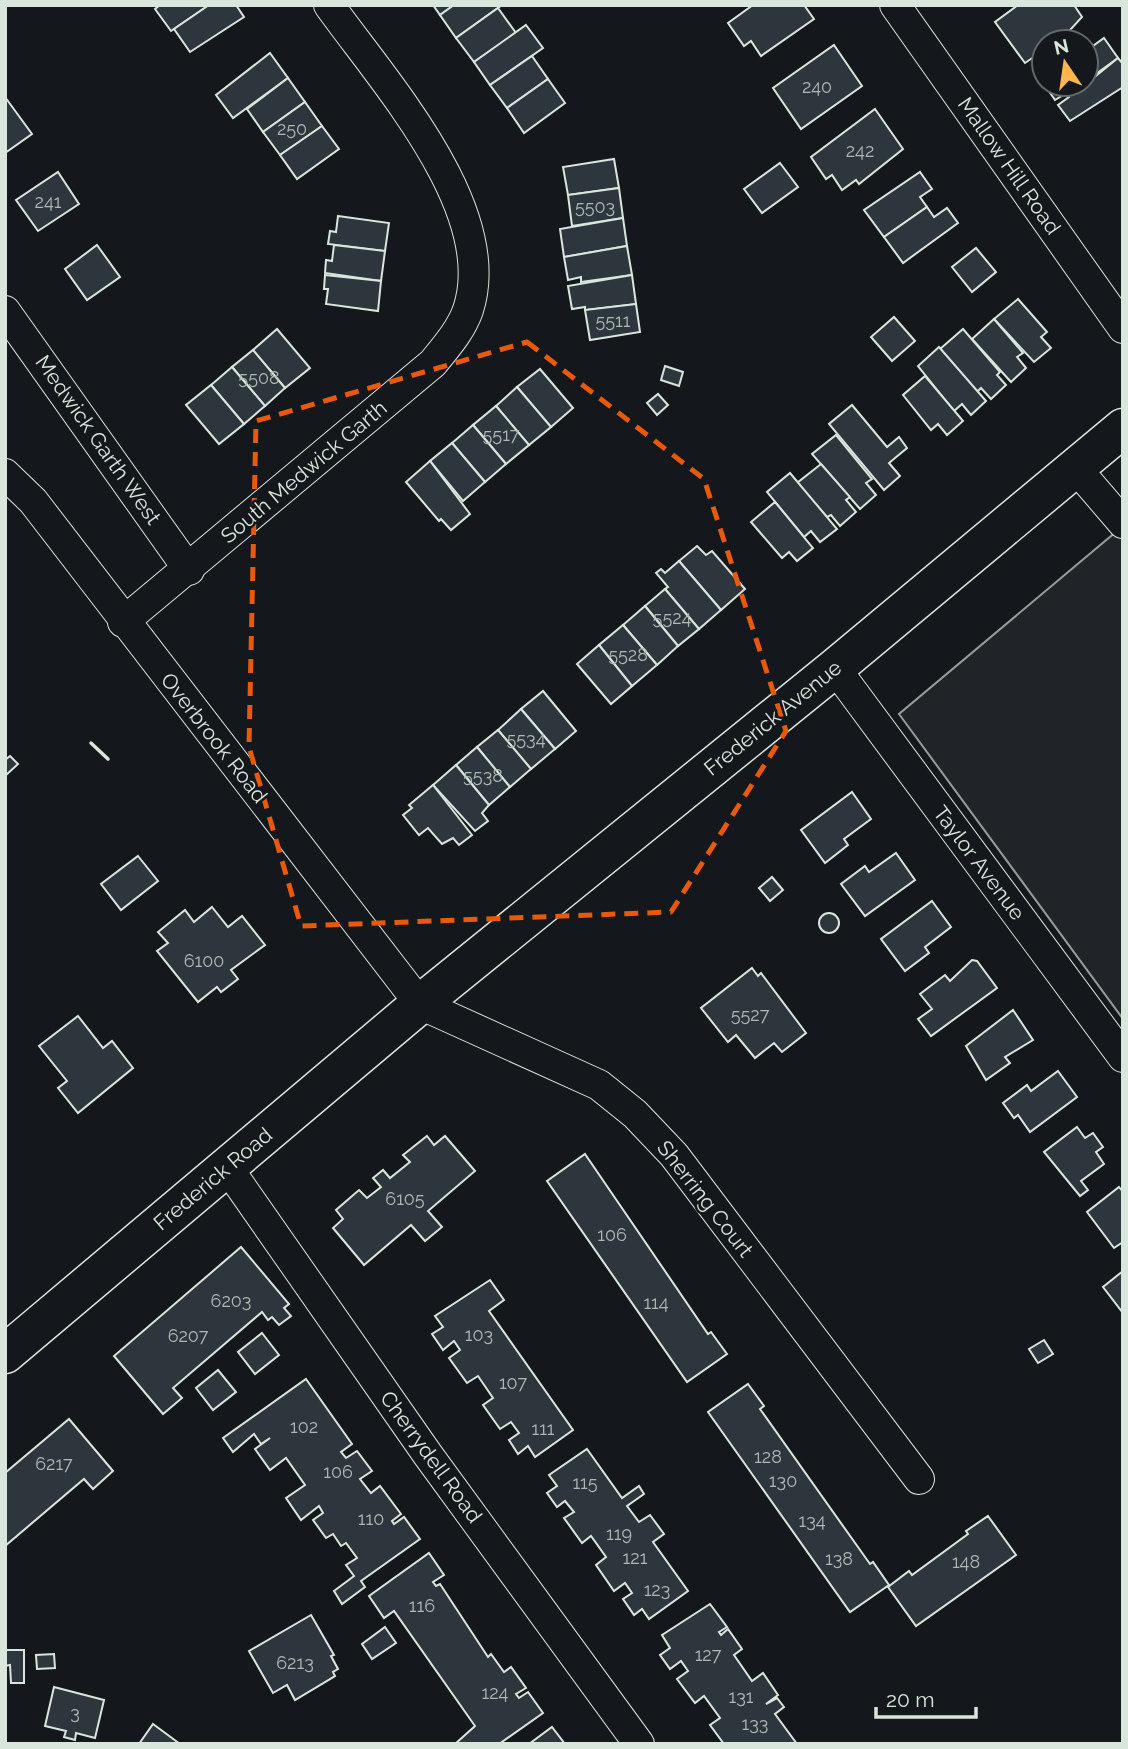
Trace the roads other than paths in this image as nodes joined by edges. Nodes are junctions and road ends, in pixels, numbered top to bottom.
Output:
1 (329, 5) edge
2 (895, 5) edge
3 (5, 311) edge
4 (1123, 328) edge
5 (1123, 428) edge
6 (1075, 467) junction
7 (5, 474) edge
8 (1123, 523) edge
9 (189, 570) junction
10 (123, 622) junction
11 (835, 668) junction
12 (420, 1004) junction
13 (1123, 1057) edge
14 (227, 1167) junction
15 (5, 1354) edge
16 (919, 1479) dead end
17 (639, 1744) edge

1 - 9 street, South Medwick Garth
2 - 4 street, Mallow Hill Road
3 - 9 street, Medwick Garth West
5 - 6 main road, Frederick Avenue
6 - 8 street
6 - 11 main road, Frederick Avenue
7 - 10 street, Overbrook Road
9 - 10 street, South Medwick Garth
10 - 12 street, Overbrook Road
11 - 12 main road, Frederick Avenue
11 - 13 street, Taylor Avenue
12 - 14 main road, Frederick Road
12 - 16 street, Sherring Court
14 - 15 main road, Frederick Road
14 - 17 street, Cherrydell Road

